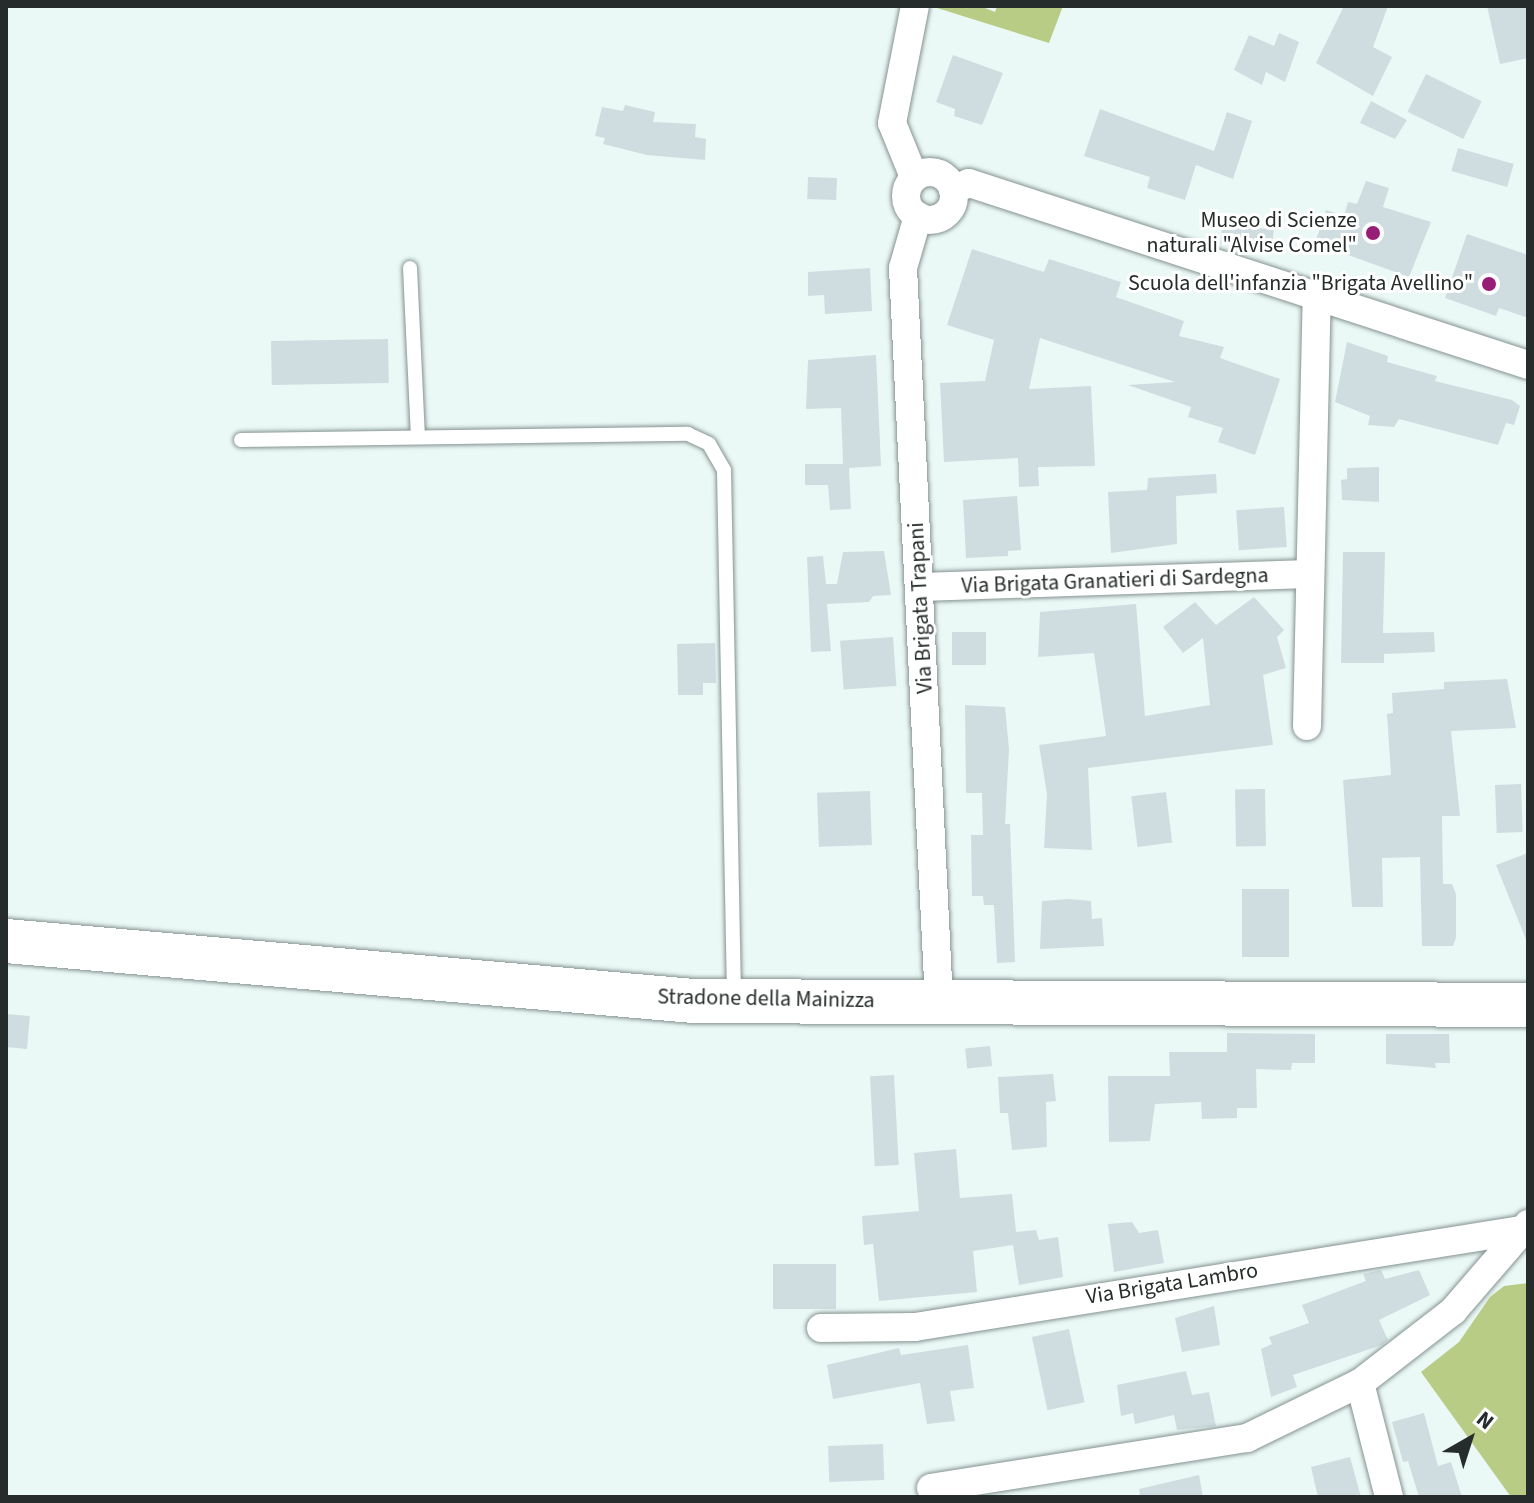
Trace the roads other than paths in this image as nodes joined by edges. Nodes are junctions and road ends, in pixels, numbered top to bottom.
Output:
1 (915, 6) edge
2 (914, 177) junction
3 (953, 190) junction
4 (918, 216) junction
5 (410, 268) dead end
6 (1317, 299) junction
7 (1528, 365) edge
8 (418, 437) junction
9 (241, 440) dead end
10 (1310, 574) junction
11 (920, 587) junction
12 (1307, 726) dead end
13 (6, 941) edge
14 (734, 1001) junction
15 (939, 1002) junction
16 (1528, 1005) edge
17 (1525, 1227) edge
18 (821, 1328) dead end
19 (1360, 1383) junction
20 (931, 1488) dead end
21 (1389, 1497) edge

1 - 2 street
2 - 3 street
2 - 4 street, Via Brigata Trapani
3 - 4 street
3 - 6 street
4 - 11 street, Via Brigata Trapani
5 - 8 lane
6 - 7 street
6 - 10 street
8 - 9 lane
8 - 14 lane
10 - 11 street, Via Brigata Granatieri di Sardegna
10 - 12 street
11 - 15 street, Via Brigata Trapani
13 - 14 main road, Stradone della Mainizza
14 - 15 main road, Stradone della Mainizza
15 - 16 main road, Stradone della Mainizza
17 - 18 street, Via Brigata Lambro
17 - 19 street, Via Brigata Lambro
19 - 20 street, Via Brigata Lambro
19 - 21 street

